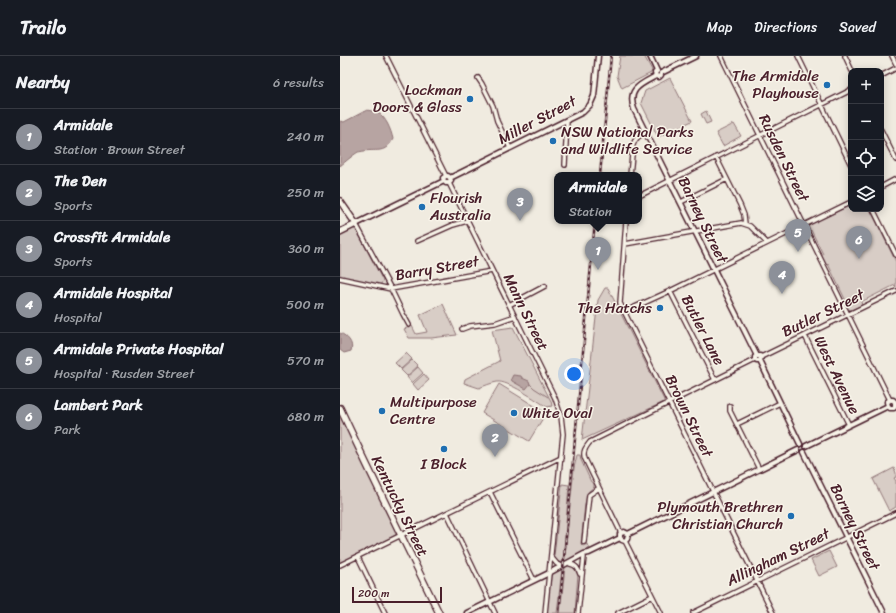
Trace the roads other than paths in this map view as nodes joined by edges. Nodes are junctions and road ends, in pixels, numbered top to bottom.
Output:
1 (386, 56) edge
2 (598, 56) edge
3 (650, 56) edge
4 (696, 56) edge
5 (721, 56) edge
6 (798, 56) edge
7 (844, 56) edge
8 (892, 56) edge
9 (896, 64) edge
10 (850, 68) edge
11 (896, 68) edge
12 (658, 73) junction
13 (884, 74) edge
14 (478, 78) dead end
15 (848, 92) edge
16 (822, 105) junction
17 (567, 120) junction
18 (646, 132) junction
19 (760, 136) junction
20 (884, 136) edge
21 (510, 148) junction
22 (716, 157) junction
23 (848, 158) edge
24 (896, 160) edge
25 (565, 165) dead end
26 (630, 172) edge
27 (446, 176) junction
28 (450, 178) junction
29 (727, 179) junction
30 (670, 180) junction
31 (896, 180) edge
32 (446, 182) junction
33 (884, 186) edge
34 (642, 194) edge
35 (340, 201) edge
36 (681, 202) junction
37 (848, 203) edge
38 (874, 212) edge
39 (467, 221) junction
40 (356, 224) junction
41 (626, 224) edge
42 (745, 224) junction
43 (804, 225) junction
44 (695, 231) junction
45 (340, 232) edge
46 (417, 241) dead end
47 (767, 243) junction
48 (625, 244) junction
49 (896, 255) edge
50 (714, 269) junction
51 (492, 271) junction
52 (340, 278) edge
53 (545, 286) dead end
54 (391, 289) junction
55 (670, 291) junction
56 (896, 291) edge
57 (509, 305) junction
58 (624, 312) junction
59 (848, 314) junction
60 (515, 316) junction
61 (409, 325) dead end
62 (462, 329) dead end
63 (805, 336) junction
64 (758, 358) junction
65 (715, 380) junction
66 (890, 400) junction
67 (896, 401) edge
68 (669, 402) junction
69 (780, 403) junction
70 (730, 406) dead end
71 (888, 406) junction
72 (340, 408) edge
73 (894, 408) junction
74 (896, 412) edge
75 (737, 424) junction
76 (848, 425) junction
77 (800, 444) junction
78 (806, 446) junction
79 (798, 450) junction
80 (804, 452) junction
81 (560, 457) junction
82 (759, 469) junction
83 (599, 488) junction
84 (490, 492) junction
85 (713, 492) junction
86 (447, 513) junction
87 (896, 513) edge
88 (622, 533) junction
89 (628, 534) junction
90 (402, 535) junction
91 (846, 537) junction
92 (620, 538) junction
93 (625, 540) junction
94 (584, 542) dead end
95 (589, 553) junction
96 (358, 557) junction
97 (551, 557) junction
98 (584, 557) junction
99 (569, 564) junction
100 (340, 565) edge
101 (561, 566) junction
102 (549, 573) junction
103 (581, 577) junction
104 (534, 580) junction
105 (757, 581) junction
106 (652, 596) junction
107 (490, 602) junction
108 (385, 613) edge
109 (439, 613) edge
110 (467, 613) edge
111 (495, 613) edge
112 (545, 613) edge
113 (578, 613) edge
114 (618, 613) edge
115 (661, 613) edge
116 (692, 613) edge
117 (772, 613) edge
118 (884, 613) edge

1 - 27 street
2 - 17 street, Miller Street
3 - 12 street
4 - 12 street
5 - 19 street, Rusden Street
6 - 16 street
7 - 10 street
8 - 9 street
11 - 13 street
12 - 18 street, Barney Street
14 - 21 street
15 - 16 street
16 - 19 street
16 - 23 street
17 - 21 street, Miller Street
17 - 25 street
18 - 26 street
18 - 30 street, Barney Street
19 - 22 street
19 - 43 street, Rusden Street
20 - 24 street
21 - 28 street, Miller Street
22 - 29 street
22 - 30 street
27 - 28 street
27 - 32 street
28 - 32 street
29 - 36 street
29 - 42 street
30 - 34 street
30 - 36 street, Barney Street
31 - 33 street
32 - 39 street, Mann Street
32 - 40 street
35 - 40 main road
36 - 44 street, Barney Street
37 - 43 street
38 - 49 street
39 - 46 street
39 - 51 street, Mann Street
40 - 45 main road
40 - 54 street
41 - 48 street, Brown Street
42 - 44 street
42 - 47 street
43 - 47 street
43 - 59 street, Rusden Street
44 - 48 street
44 - 50 street, Barney Street
47 - 50 street
48 - 58 street, Brown Street
50 - 55 street
50 - 64 street, Barney Street
51 - 54 street, Barry Street
51 - 57 street, Mann Street
52 - 54 street, Barry Street
53 - 57 street
54 - 61 street
55 - 58 street
55 - 65 street, Butler Lane
56 - 59 street, Butler Street
57 - 60 street, Mann Street
58 - 68 street, Brown Street
59 - 63 street, Butler Street
59 - 66 street, Rusden Street
60 - 62 street
60 - 81 street, Mann Street
63 - 64 street, Butler Street
63 - 76 street, West Avenue
64 - 65 street, Butler Street
64 - 69 street, Barney Street
65 - 68 street, Butler Street
66 - 67 street
66 - 71 street
67 - 73 street
68 - 83 street, Butler Street
68 - 85 street, Brown Street
69 - 75 street
69 - 77 street, Barney Street
70 - 75 street
71 - 73 street
71 - 76 street
72 - 90 main road, Kentucky Street
73 - 74 street
75 - 82 street
76 - 78 street
77 - 78 street
77 - 79 street
78 - 80 street
79 - 80 street
79 - 82 street
80 - 91 street, Barney Street
81 - 84 street
81 - 97 street, Mann Street
82 - 85 street
83 - 88 street
83 - 94 street
84 - 86 street
84 - 104 street
85 - 89 street
85 - 105 street, Brown Street
86 - 90 street
86 - 107 street
87 - 91 street, Allingham Street
88 - 89 street
88 - 92 street
89 - 93 street
90 - 96 street
90 - 109 main road, Kentucky Street
91 - 105 street, Allingham Street
91 - 118 street, Barney Street
92 - 93 street
92 - 95 street
93 - 106 street
95 - 98 street
95 - 99 street
96 - 100 street
96 - 108 street
97 - 101 street
97 - 102 street, Mann Street
98 - 99 street
98 - 103 street
99 - 101 street
99 - 103 street
101 - 102 street
102 - 104 street
102 - 112 street, Mann Street
103 - 113 street
104 - 107 street
105 - 116 street, Allingham Street
105 - 117 street, Brown Street
106 - 114 street
106 - 115 street
107 - 110 street
107 - 111 street

